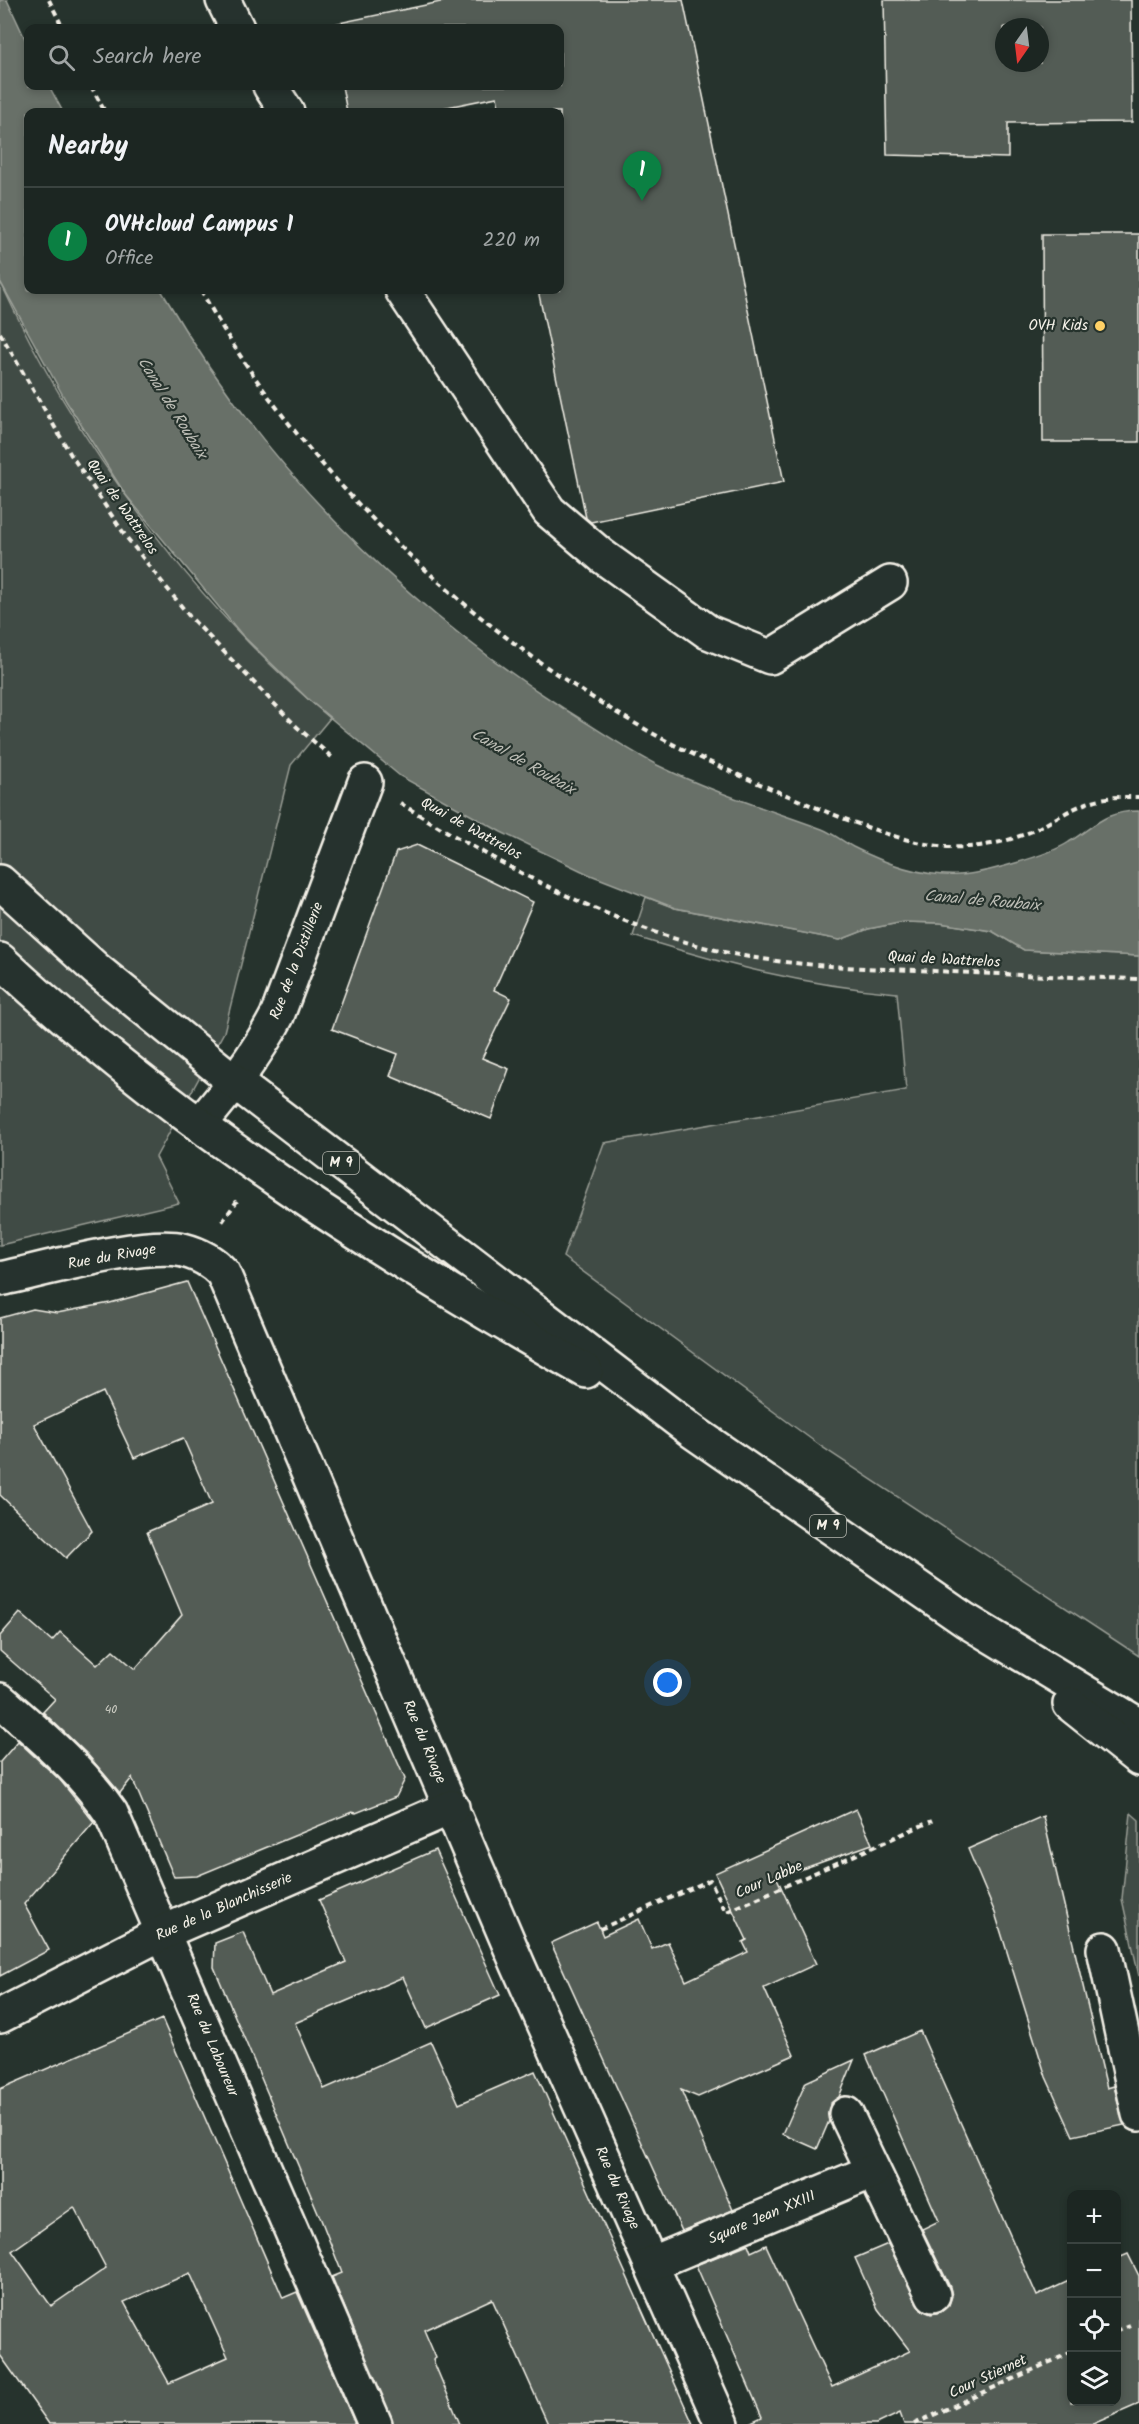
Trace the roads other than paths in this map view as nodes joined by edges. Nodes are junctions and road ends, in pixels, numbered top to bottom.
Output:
1 (224, 0) edge
2 (235, 24) edge
3 (273, 90) edge
4 (284, 108) edge
5 (405, 294) edge
6 (890, 583) dead end
7 (365, 782) road end
8 (0, 882) edge
9 (0, 960) edge
10 (235, 1082) junction
11 (200, 1124) junction
12 (0, 1279) edge
13 (692, 1431) junction
14 (965, 1620) junction
15 (0, 1700) edge
16 (1139, 1725) edge
17 (1139, 1759) edge
18 (452, 1808) junction
19 (164, 1932) junction
20 (1104, 1949) dead end
21 (0, 2016) edge
22 (846, 2114) dead end
23 (1139, 2114) edge
24 (873, 2171) junction
25 (651, 2264) junction
26 (933, 2295) dead end
27 (375, 2424) edge
28 (722, 2424) edge

1 - 2 street
3 - 4 street
5 - 6 street
7 - 10 street, Rue de la Distillerie
8 - 10 street, M 9
9 - 11 street, M 9
10 - 11 street, Rue de la Distillerie
10 - 13 street, M 9
11 - 13 street, M 9
12 - 18 street, Rue du Rivage
13 - 14 street, M 9
14 - 16 street, M 9
14 - 17 street, M 9
15 - 19 street, Rue du Laboureur
18 - 19 street, Rue de la Blanchisserie
18 - 25 street, Rue du Rivage
19 - 21 street, Rue de la Blanchisserie
19 - 27 street, Rue du Laboureur
20 - 23 street
22 - 24 street
24 - 25 street, Square Jean XXIII
24 - 26 street
25 - 28 street, Rue du Rivage

